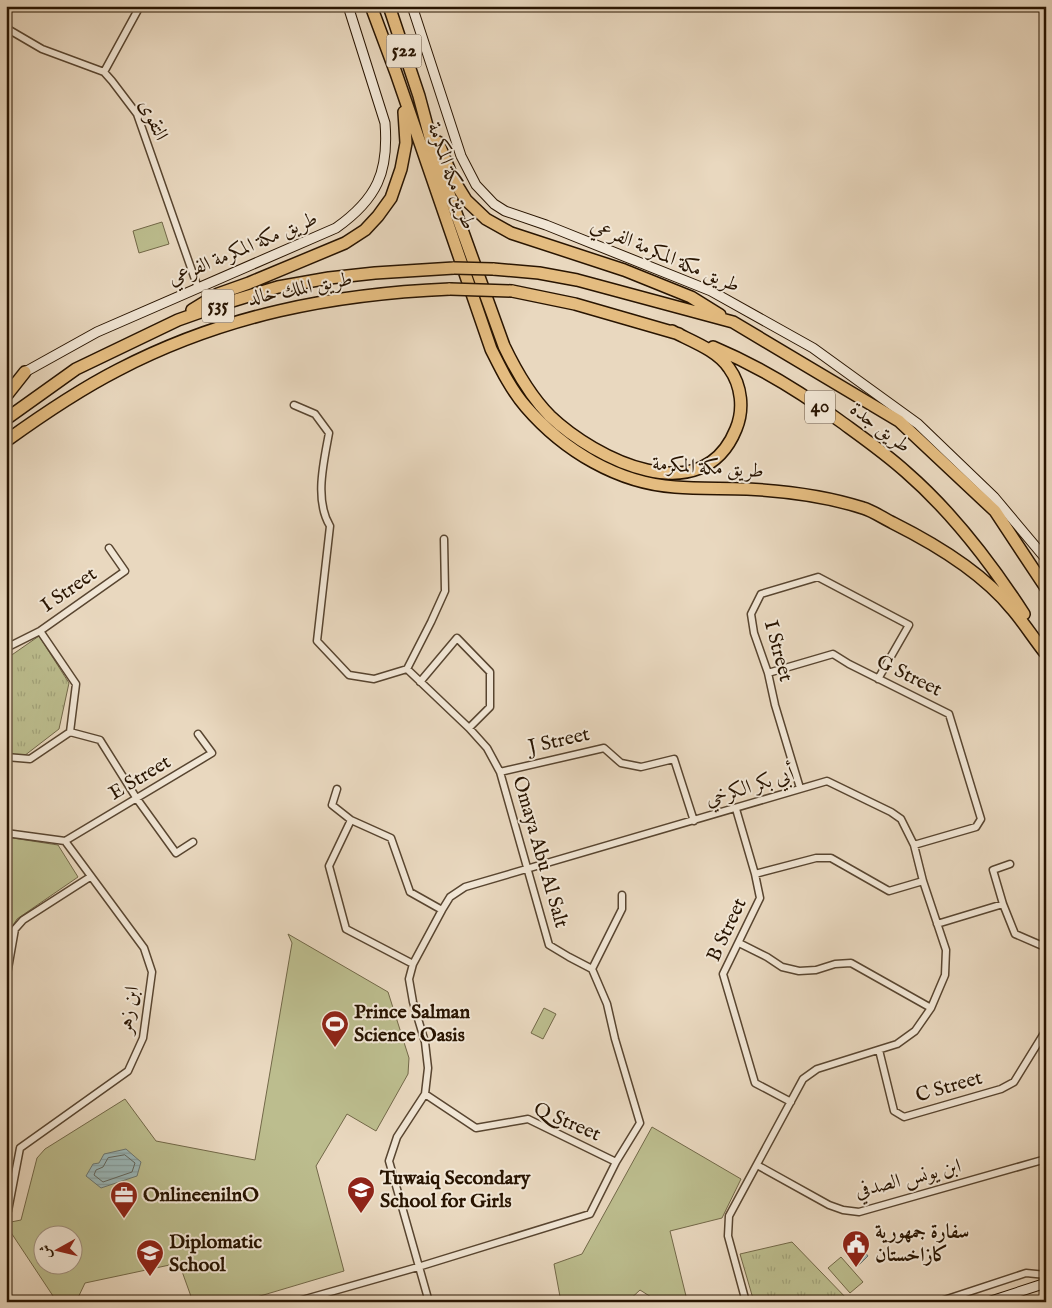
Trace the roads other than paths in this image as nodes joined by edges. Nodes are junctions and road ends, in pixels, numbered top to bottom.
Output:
1 (140, 6) edge
2 (348, 6) edge
3 (371, 6) edge
4 (389, 6) edge
5 (412, 6) edge
6 (6, 28) edge
7 (104, 72) junction
8 (396, 73) junction
9 (419, 96) junction
10 (454, 268) joint
11 (493, 269) joint
12 (198, 288) junction
13 (450, 289) joint
14 (512, 291) joint
15 (178, 320) junction
16 (733, 322) junction
17 (672, 331) junction
18 (25, 372) joint
19 (6, 396) edge
20 (294, 405) dead end
21 (6, 419) edge
22 (6, 441) edge
23 (444, 540) dead end
24 (109, 548) dead end
25 (1045, 558) edge
26 (1046, 588) edge
27 (40, 631) junction
28 (1046, 647) edge
29 (6, 648) edge
30 (1046, 654) edge
31 (407, 669) junction
32 (768, 673) junction
33 (878, 679) junction
34 (420, 682) junction
35 (469, 728) junction
36 (70, 732) junction
37 (198, 734) dead end
38 (6, 757) edge
39 (500, 772) junction
40 (800, 788) junction
41 (337, 789) dead end
42 (137, 799) junction
43 (736, 809) junction
44 (351, 820) junction
45 (694, 821) junction
46 (6, 832) edge
47 (65, 841) junction
48 (193, 842) dead end
49 (914, 845) junction
50 (1010, 864) dead end
51 (527, 869) junction
52 (755, 874) junction
53 (90, 877) junction
54 (923, 880) junction
55 (622, 895) dead end
56 (1003, 904) junction
57 (442, 910) junction
58 (938, 924) junction
59 (739, 943) junction
60 (1046, 950) edge
61 (413, 964) junction
62 (592, 969) junction
63 (6, 980) edge
64 (931, 1008) junction
65 (1046, 1030) edge
66 (879, 1050) junction
67 (425, 1094) junction
68 (791, 1102) junction
69 (1046, 1159) edge
70 (616, 1162) junction
71 (757, 1166) junction
72 (6, 1212) edge
73 (418, 1267) junction
74 (1046, 1275) edge
75 (1046, 1284) edge
76 (1046, 1300) edge
77 (295, 1302) edge
78 (429, 1302) edge
79 (746, 1302) edge
80 (938, 1302) edge
81 (988, 1302) edge
82 (1042, 1302) edge

1 - 7 street
2 - 12 street, طريق مكة المكرمة الفرعي
3 - 8 highway, طريق مكة المكرمة / 522
4 - 9 highway, طريق مكة المكرمة / 522
5 - 25 street, طريق مكة المكرمة الفرعي
6 - 7 street
7 - 12 street, التقوى
8 - 15 highway
8 - 30 highway, طريق مكة المكرمة
9 - 16 highway
9 - 17 highway, طريق مكة المكرمة
10 - 11 highway, طريق الملك خالد / 40, bridge
10 - 15 highway, طريق الملك خالد / 535
11 - 16 highway, طريق جدة / 40
12 - 18 street, طريق مكة المكرمة الفرعي
13 - 14 highway, طريق الملك خالد / 40, bridge
13 - 22 highway, طريق الملك خالد / 535
14 - 17 highway, طريق جدة / 40
15 - 21 highway, طريق الملك خالد / 535
16 - 26 highway, طريق جدة / 40
17 - 28 highway, طريق جدة / 40
18 - 19 highway
20 - 31 street
23 - 31 street
24 - 27 street, I Street
27 - 29 street, I Street
27 - 36 street
31 - 34 street, Omaya Abu Al Salt
32 - 33 street, G Street
32 - 33 street, I Street
32 - 40 street, I Street
33 - 49 street, G Street
34 - 35 street, Omaya Abu Al Salt
34 - 35 street
35 - 39 street, Omaya Abu Al Salt
36 - 38 street
36 - 42 street
37 - 42 street, E Street
39 - 45 street, J Street
39 - 51 street, Omaya Abu Al Salt
40 - 43 street, أبي بكر الكرخي
40 - 49 street, أبي بكر الكرخي
41 - 44 street
42 - 47 street, E Street
42 - 48 street
43 - 45 street, أبي بكر الكرخي
43 - 52 street, B Street
44 - 57 street
44 - 61 street
45 - 51 street, أبي بكر الكرخي
46 - 47 street
47 - 53 street, ابن زهر
49 - 54 street, أبي بكر الكرخي
50 - 56 street
51 - 57 street, أبي بكر الكرخي
51 - 62 street, Omaya Abu Al Salt
52 - 54 street
52 - 59 street, B Street
53 - 63 street
53 - 72 street, ابن زهر
54 - 58 street, أبي بكر الكرخي
55 - 62 street
56 - 58 street
56 - 60 street
57 - 61 street, أبي بكر الكرخي
58 - 64 street, أبي بكر الكرخي
59 - 64 street
59 - 68 street, B Street
61 - 67 street, أبي بكر الكرخي
62 - 70 street
64 - 66 street, أبي بكر الكرخي
65 - 66 street, C Street
66 - 68 street, أبي بكر الكرخي
67 - 70 street, Q Street
67 - 73 street, أبي بكر الكرخي
68 - 71 street, أبي بكر الكرخي
69 - 71 street, ابن يونس الصدفي
70 - 73 street
71 - 79 street, أبي بكر الكرخي
73 - 77 street
73 - 78 street, أبي بكر الكرخي
74 - 80 street
75 - 81 street
76 - 82 street

